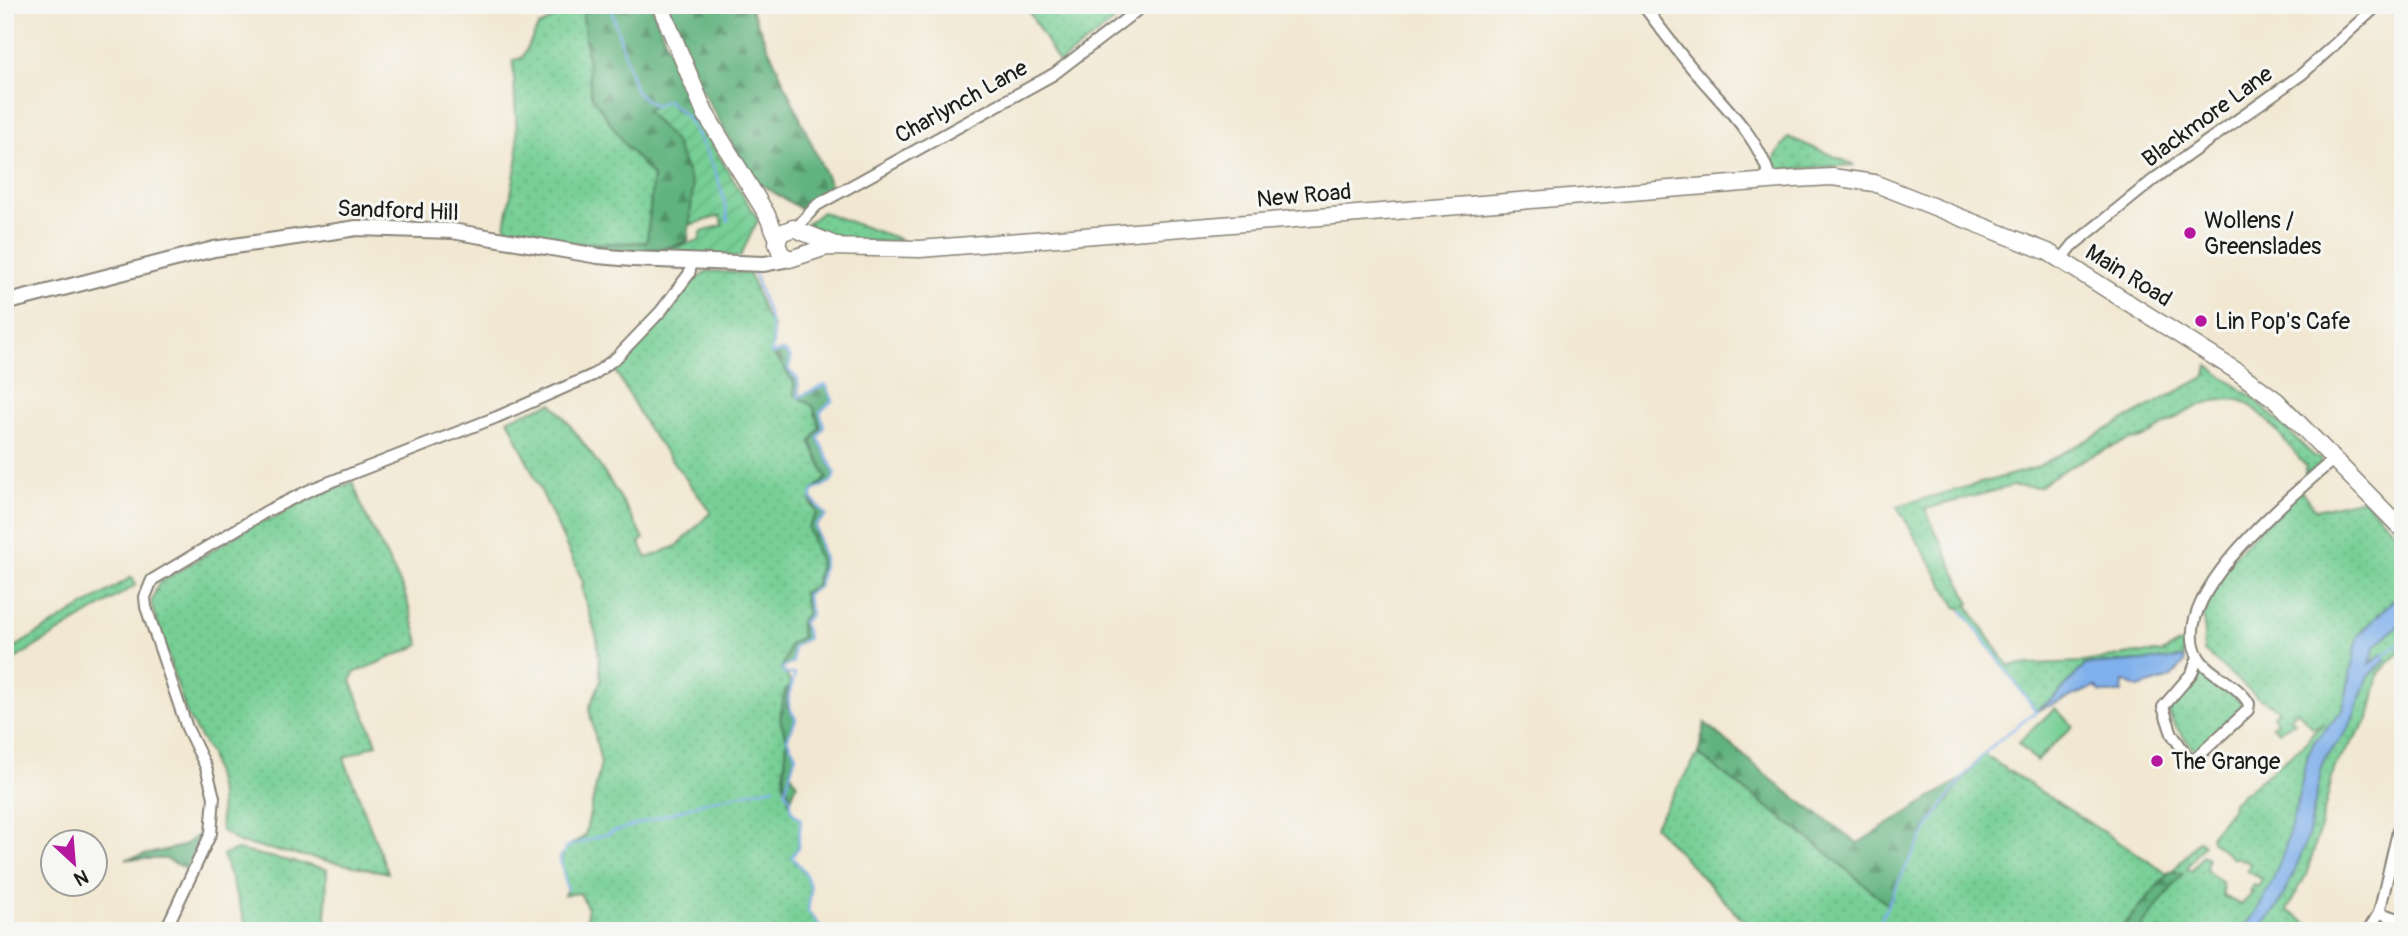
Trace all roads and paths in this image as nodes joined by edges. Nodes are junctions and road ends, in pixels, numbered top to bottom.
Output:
1 (660, 5) edge
2 (1144, 5) edge
3 (1643, 5) edge
4 (2378, 5) edge
5 (1771, 181) junction
6 (789, 234) junction
7 (841, 247) junction
8 (797, 257) junction
9 (2061, 260) junction
10 (692, 262) junction
11 (755, 263) junction
12 (5, 303) edge
13 (2334, 458) junction
14 (2403, 530) edge
15 (2198, 657) junction
16 (2403, 810) edge
17 (2401, 822) edge
18 (2379, 913) junction
19 (2403, 920) edge
20 (165, 931) edge
21 (2368, 931) edge

1 - 6 main road
2 - 6 street, Charlynch Lane
3 - 5 street
4 - 9 street, Blackmore Lane
5 - 7 main road, New Road
5 - 9 main road, Main Road
6 - 7 main road, New Road
6 - 8 main road
6 - 8 main road
6 - 11 main road
7 - 8 main road, New Road
8 - 11 main road, Sandford Hill
9 - 13 main road, Main Road
10 - 11 main road, Sandford Hill
10 - 12 main road, Sandford Hill
10 - 20 street
13 - 14 main road, Main Road
13 - 15 street
15 - 15 street
16 - 17 street
17 - 18 street
18 - 19 street
18 - 21 street

